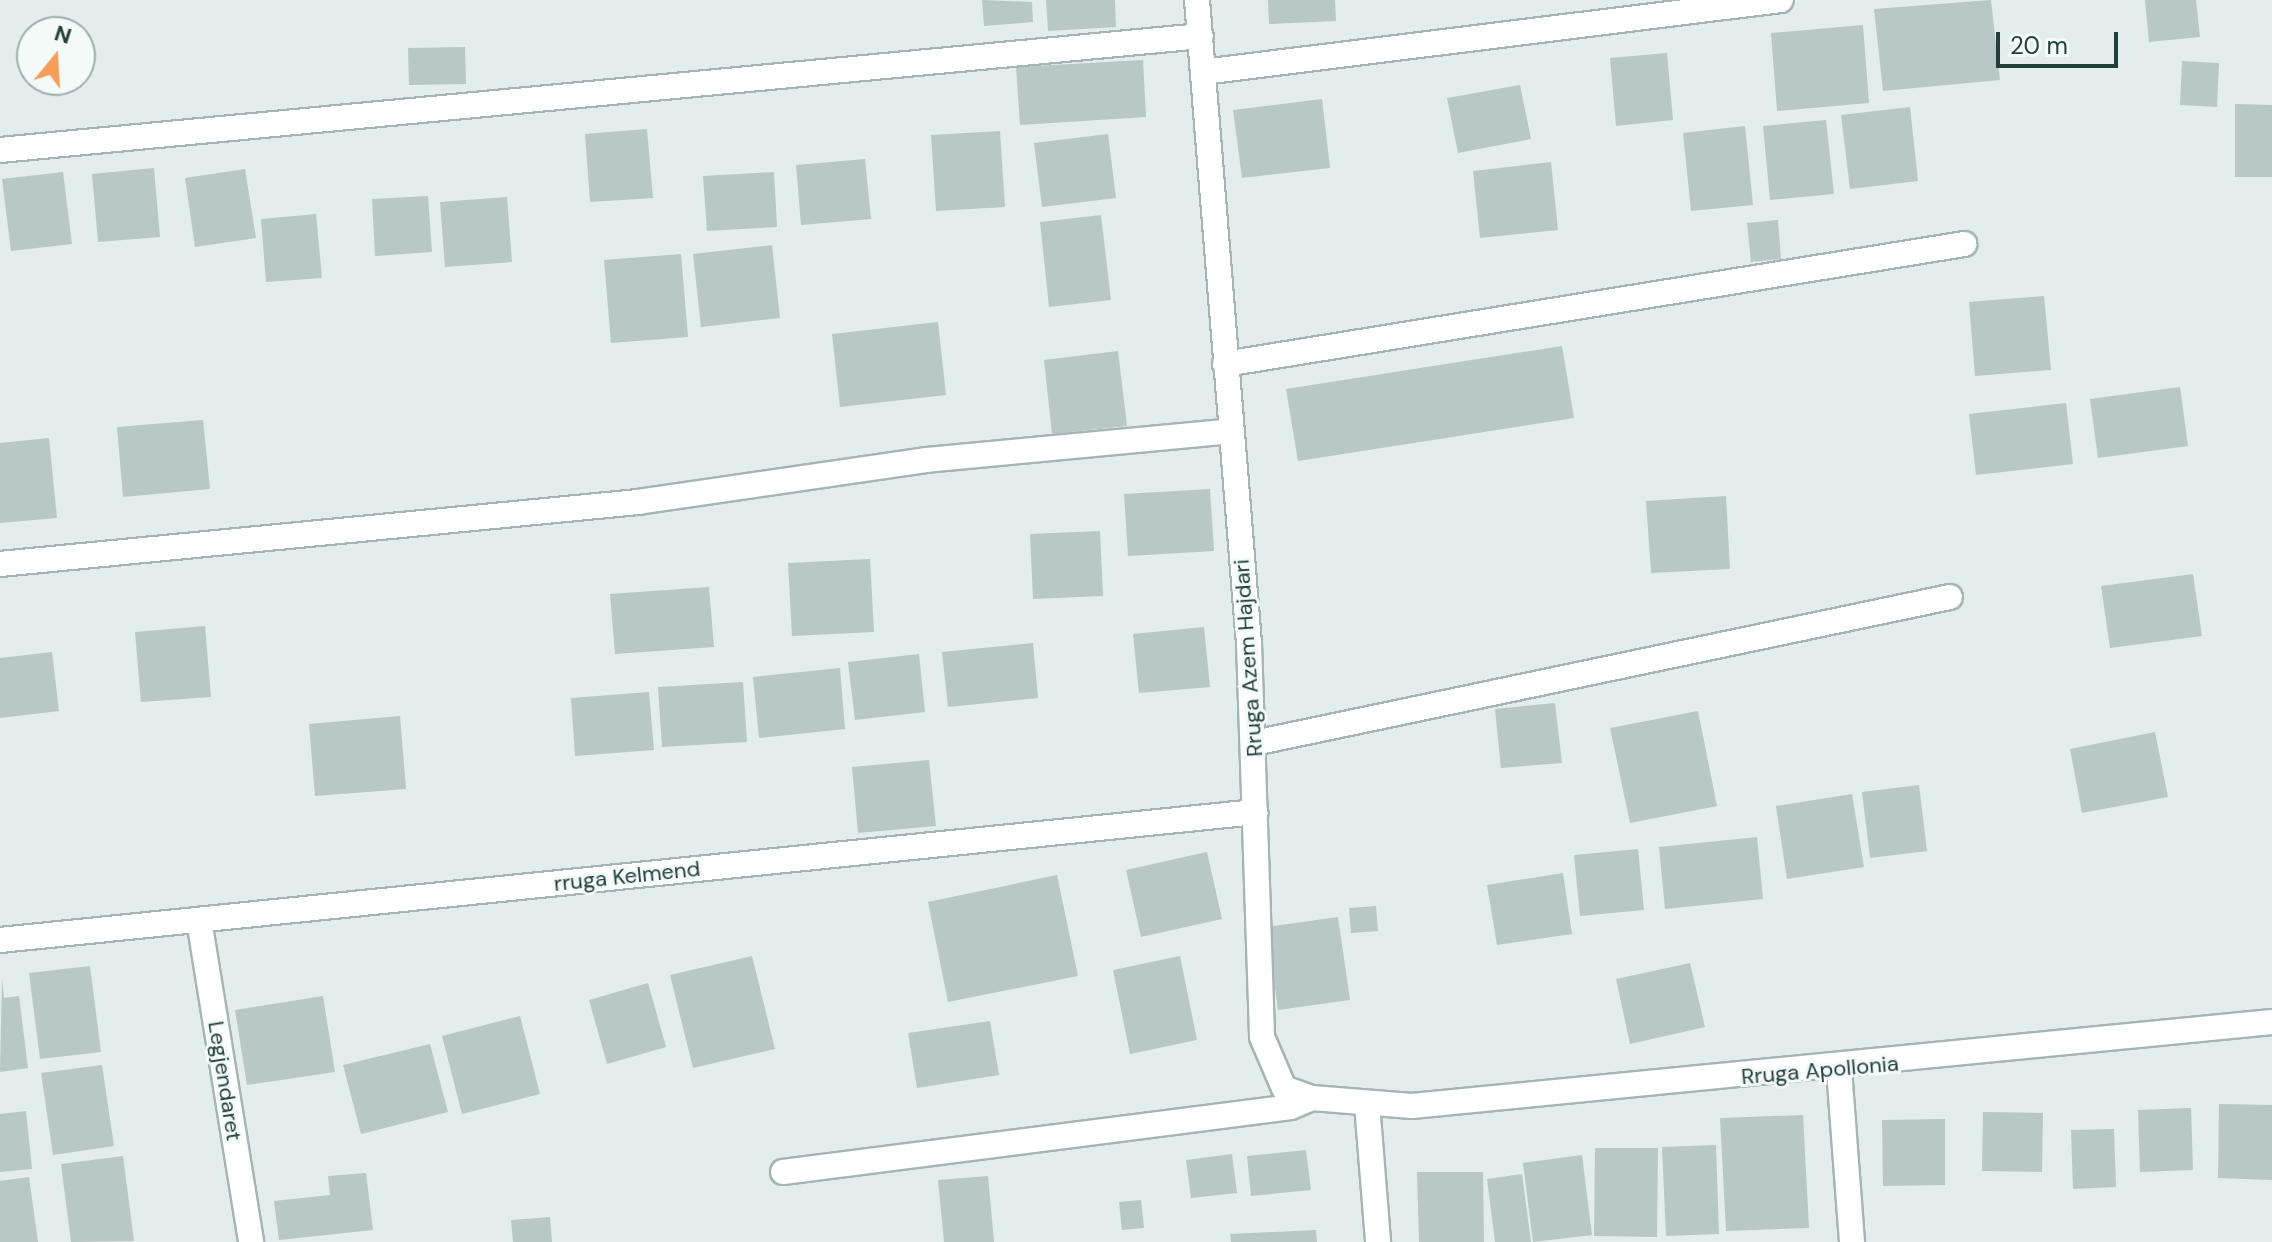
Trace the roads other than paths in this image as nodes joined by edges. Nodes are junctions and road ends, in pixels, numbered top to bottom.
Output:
1 (1197, 0) edge
2 (1781, 0) edge
3 (1201, 36) junction
4 (1203, 72) junction
5 (0, 150) edge
6 (1964, 244) dead end
7 (1225, 364) junction
8 (1231, 431) junction
9 (0, 564) edge
10 (1950, 597) dead end
11 (1254, 743) junction
12 (1255, 812) junction
13 (199, 920) junction
14 (0, 940) edge
15 (2272, 1022) edge
16 (1839, 1069) junction
17 (1312, 1098) junction
18 (1367, 1104) junction
19 (783, 1172) dead end
20 (251, 1242) edge
21 (1378, 1242) edge
22 (1852, 1242) edge

1 - 3 street, Rruga Azem Hajdari
2 - 4 street
3 - 4 street, Rruga Azem Hajdari
3 - 5 street
4 - 7 street, Rruga Azem Hajdari
6 - 7 street
7 - 8 street, Rruga Azem Hajdari
8 - 9 street
8 - 11 street, Rruga Azem Hajdari
10 - 11 street
11 - 12 street, Rruga Azem Hajdari
12 - 13 street, rruga Kelmend
12 - 17 street, Rruga Azem Hajdari
13 - 14 street, rruga Kelmend
13 - 20 street, Legjendaret
15 - 16 street, Rruga Apollonia
16 - 18 street, Rruga Apollonia
16 - 22 street
17 - 18 street, Rruga Azem Hajdari
17 - 19 street
18 - 21 street

